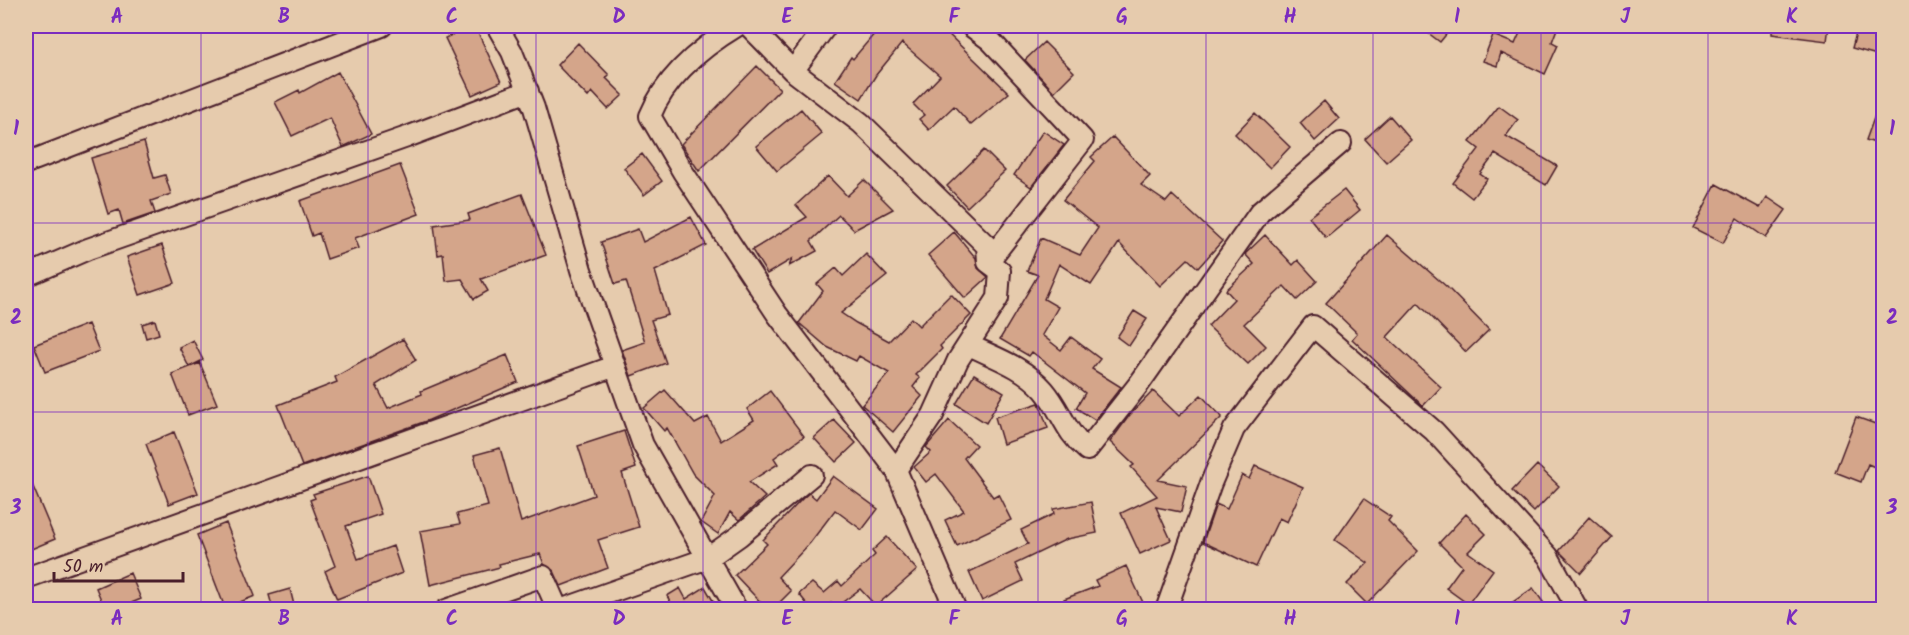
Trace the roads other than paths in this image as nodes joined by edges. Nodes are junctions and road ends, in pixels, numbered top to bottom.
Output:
1 (382, 26) edge
2 (497, 26) edge
3 (737, 26) edge
4 (749, 26) edge
5 (826, 26) edge
6 (971, 26) edge
7 (994, 33) edge
8 (793, 71) junction
9 (528, 91) junction
10 (1341, 143) dead end
11 (26, 163) edge
12 (988, 262) junction
13 (26, 276) edge
14 (969, 345) junction
15 (615, 366) junction
16 (896, 470) junction
17 (812, 475) dead end
18 (708, 558) junction
19 (26, 578) edge
20 (446, 609) edge
21 (559, 609) edge
22 (737, 609) edge
23 (956, 609) edge
24 (1166, 609) edge
25 (1578, 609) edge

1 - 11 street
2 - 9 street
3 - 16 street
4 - 8 street
5 - 8 street
6 - 7 street
7 - 12 street
8 - 12 street
9 - 13 street
9 - 15 street
10 - 14 street
12 - 14 street
14 - 16 street
15 - 18 street
15 - 19 street
16 - 23 street
17 - 18 street
18 - 21 street
18 - 22 street
20 - 21 street
24 - 25 street

